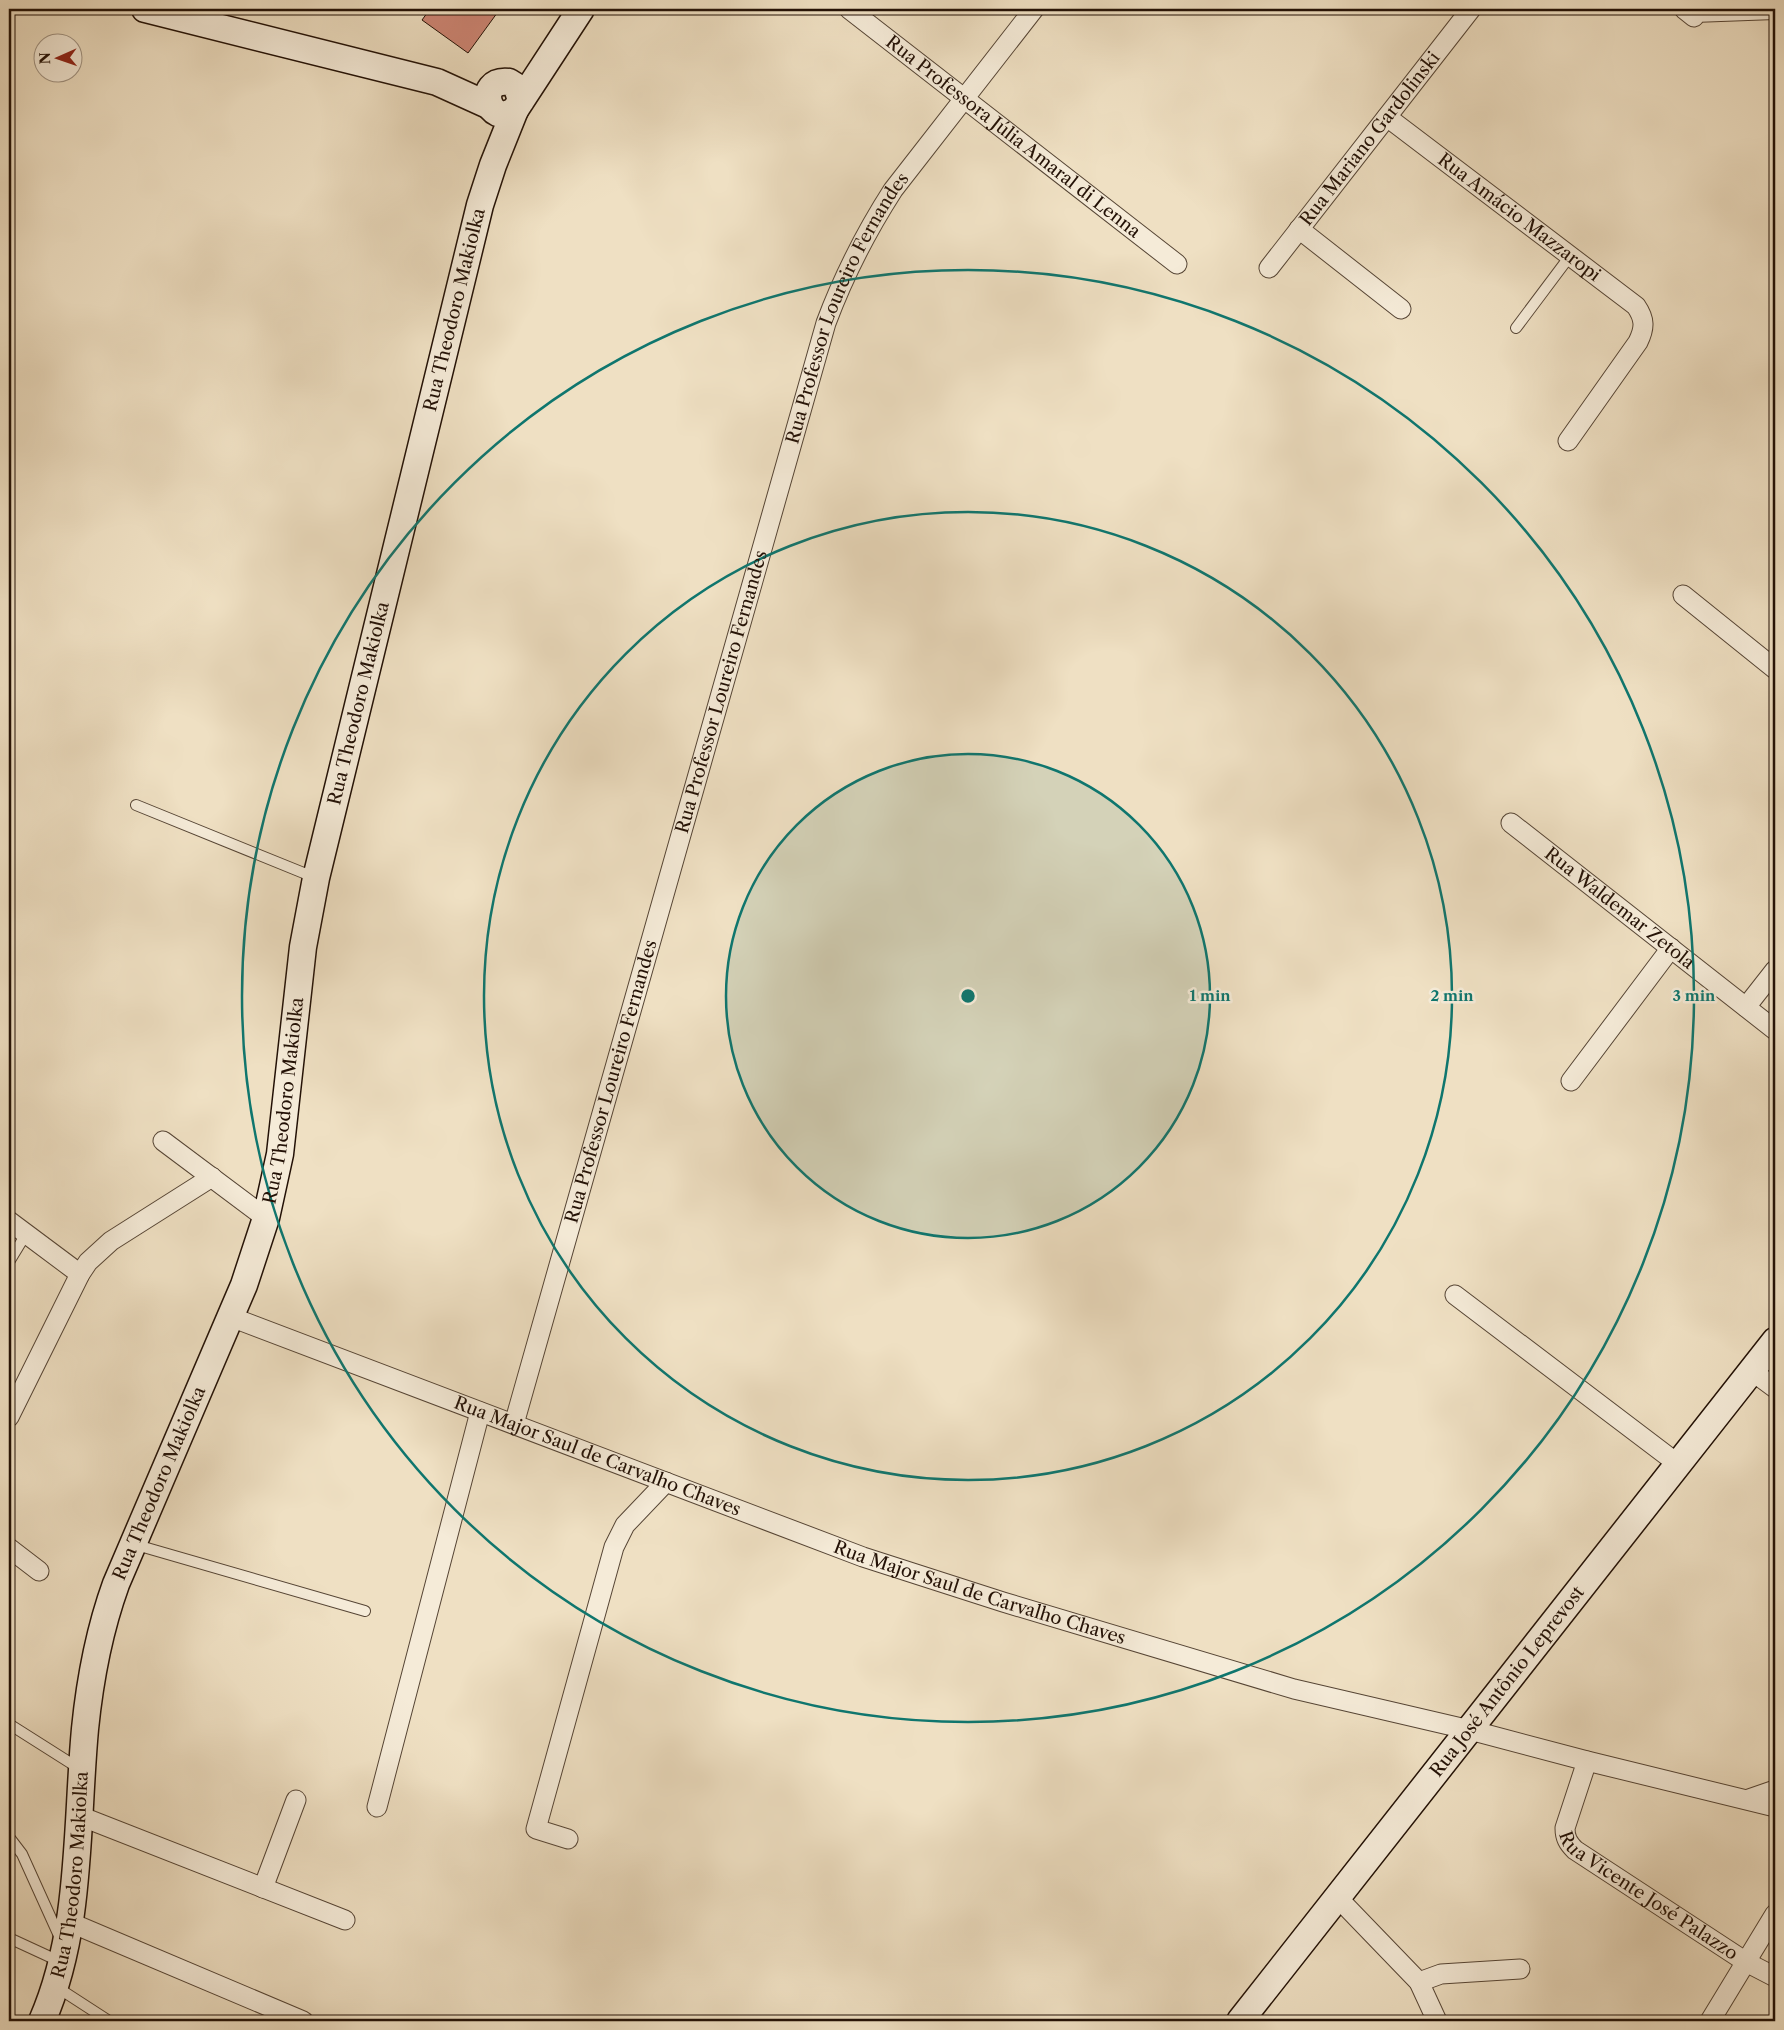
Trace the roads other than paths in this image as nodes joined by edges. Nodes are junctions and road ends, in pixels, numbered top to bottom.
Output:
1 (145, 9) edge
2 (849, 9) edge
3 (1034, 9) edge
4 (1471, 9) edge
5 (1689, 13) edge
6 (1775, 14) edge
7 (574, 18) edge
8 (503, 98) junction
9 (964, 98) junction
10 (1387, 117) junction
11 (1299, 229) junction
12 (1570, 256) junction
13 (1177, 264) dead end
14 (1269, 268) dead end
15 (1401, 309) dead end
16 (1516, 328) dead end
17 (1568, 441) dead end
18 (1683, 595) dead end
19 (1775, 669) edge
20 (136, 805) dead end
21 (1511, 823) dead end
22 (316, 878) junction
23 (1671, 948) junction
24 (1775, 970) edge
25 (1746, 1007) junction
26 (1775, 1030) edge
27 (1571, 1081) dead end
28 (163, 1141) dead end
29 (212, 1178) junction
30 (266, 1218) junction
31 (9, 1221) edge
32 (26, 1234) junction
33 (9, 1262) edge
34 (80, 1274) junction
35 (1455, 1295) dead end
36 (231, 1317) junction
37 (1775, 1341) edge
38 (1752, 1371) junction
39 (1775, 1388) edge
40 (480, 1412) junction
41 (9, 1417) edge
42 (514, 1424) junction
43 (1678, 1464) junction
44 (666, 1482) junction
45 (133, 1544) junction
46 (9, 1548) edge
47 (39, 1571) dead end
48 (365, 1611) dead end
49 (9, 1724) edge
50 (1470, 1730) junction
51 (1587, 1761) junction
52 (82, 1771) junction
53 (1775, 1790) edge
54 (1749, 1799) junction
55 (296, 1800) dead end
56 (1775, 1806) edge
57 (377, 1807) dead end
58 (80, 1816) junction
59 (9, 1837) edge
60 (568, 1839) dead end
61 (263, 1888) junction
62 (1338, 1898) junction
63 (1775, 1914) edge
64 (344, 1920) dead end
65 (69, 1922) junction
66 (9, 1938) edge
67 (1746, 1962) junction
68 (60, 1966) junction
69 (1520, 1969) dead end
70 (1775, 1977) edge
71 (1419, 1982) junction
72 (42, 2021) edge
73 (109, 2021) edge
74 (303, 2021) edge
75 (1240, 2021) edge
76 (1437, 2021) edge
77 (1710, 2021) edge

1 - 8 main road
2 - 9 street, Rua Professora Júlia Amaral di Lenna
3 - 9 street, Rua Professor Loureiro Fernandes
4 - 10 street, Rua Mariano Gardolinski
5 - 6 lane
7 - 8 main road, Rua Theodoro Makiolka
8 - 22 main road, Rua Theodoro Makiolka
9 - 13 street, Rua Professora Júlia Amaral di Lenna
9 - 42 street, Rua Professor Loureiro Fernandes
10 - 11 street, Rua Mariano Gardolinski
10 - 12 street, Rua Amácio Mazzaropi
11 - 14 street, Rua Mariano Gardolinski
11 - 15 street
12 - 16 lane
12 - 17 street, Rua Amácio Mazzaropi
18 - 19 street
20 - 22 lane
21 - 23 street, Rua Waldemar Zetola
22 - 30 main road, Rua Theodoro Makiolka
23 - 25 street, Rua Waldemar Zetola
23 - 27 street
24 - 25 street
25 - 26 street, Rua Waldemar Zetola
28 - 29 street
29 - 30 street
29 - 34 street
30 - 36 main road, Rua Theodoro Makiolka
31 - 32 street
32 - 33 lane
32 - 34 street
34 - 41 street
35 - 43 street
36 - 40 street, Rua Major Saul de Carvalho Chaves
36 - 45 main road, Rua Theodoro Makiolka
37 - 38 main road, Rua José Antônio Leprevost
38 - 39 street
38 - 43 main road, Rua José Antônio Leprevost
40 - 42 street, Rua Major Saul de Carvalho Chaves
40 - 57 street
42 - 44 street, Rua Major Saul de Carvalho Chaves
43 - 50 main road, Rua José Antônio Leprevost
44 - 50 street, Rua Major Saul de Carvalho Chaves
44 - 60 street
45 - 48 lane
45 - 52 main road, Rua Theodoro Makiolka
46 - 47 street
49 - 52 lane
50 - 51 street, Rua Major Saul de Carvalho Chaves
50 - 62 main road, Rua José Antônio Leprevost
51 - 54 street, Rua Major Saul de Carvalho Chaves
51 - 67 street, Rua Vicente José Palazzo
52 - 58 main road, Rua Theodoro Makiolka
53 - 54 street
54 - 56 street, Rua Major Saul de Carvalho Chaves
55 - 61 street
58 - 61 street
58 - 65 main road, Rua Theodoro Makiolka
59 - 68 lane
61 - 64 street
62 - 71 street
62 - 75 main road, Rua José Antônio Leprevost
63 - 67 street
65 - 68 main road, Rua Theodoro Makiolka
65 - 74 street
66 - 68 lane
67 - 70 street, Rua Vicente José Palazzo
67 - 77 street
68 - 72 main road, Rua Theodoro Makiolka
68 - 73 lane
69 - 71 street
71 - 76 street

